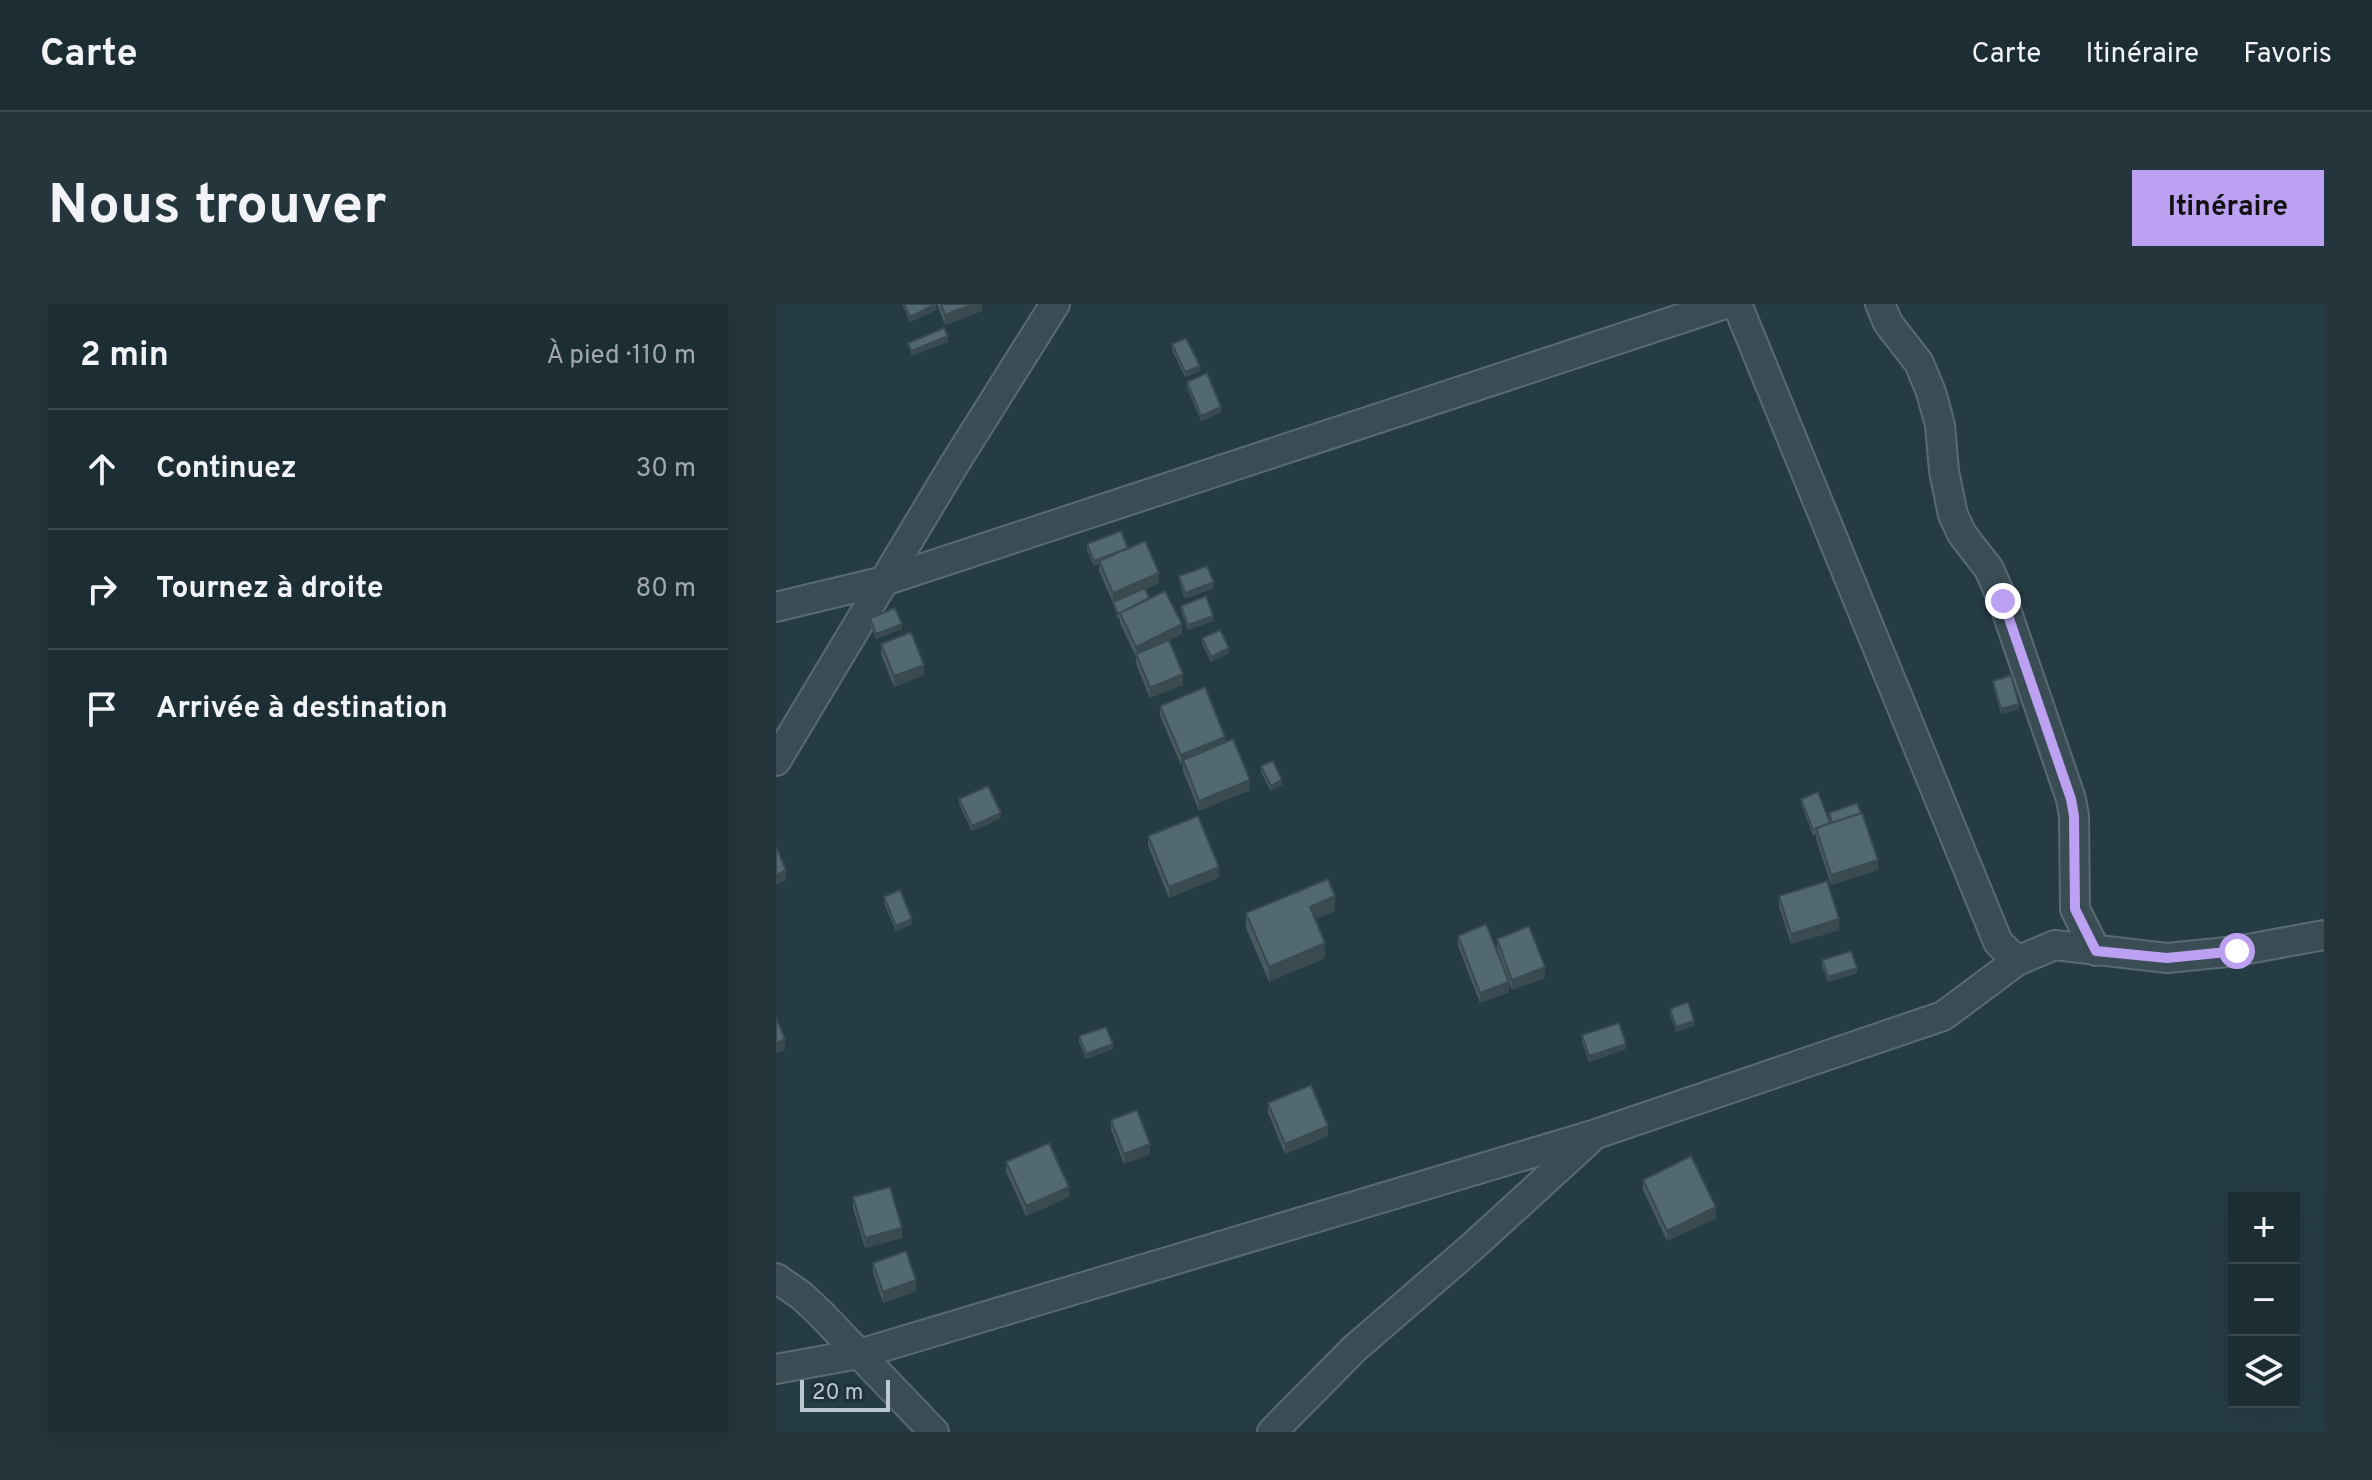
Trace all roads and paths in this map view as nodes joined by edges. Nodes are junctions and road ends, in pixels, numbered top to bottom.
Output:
1 (1055, 304) edge
2 (1725, 304) edge
3 (1737, 304) edge
4 (1880, 304) edge
5 (884, 581) junction
6 (776, 607) edge
7 (776, 761) edge
8 (2075, 909) junction
9 (2324, 935) edge
10 (2055, 945) junction
11 (2096, 951) junction
12 (2017, 961) junction
13 (1596, 1134) junction
14 (776, 1278) edge
15 (859, 1354) junction
16 (776, 1369) edge
17 (934, 1432) edge
18 (1272, 1432) edge

1 - 5 street
2 - 5 street
3 - 12 street
4 - 8 street
5 - 6 street
5 - 7 street
8 - 10 street
8 - 11 street
9 - 11 street
10 - 11 street
10 - 12 street
12 - 13 street
13 - 15 street
13 - 18 street
14 - 15 street
15 - 16 street
15 - 17 street

